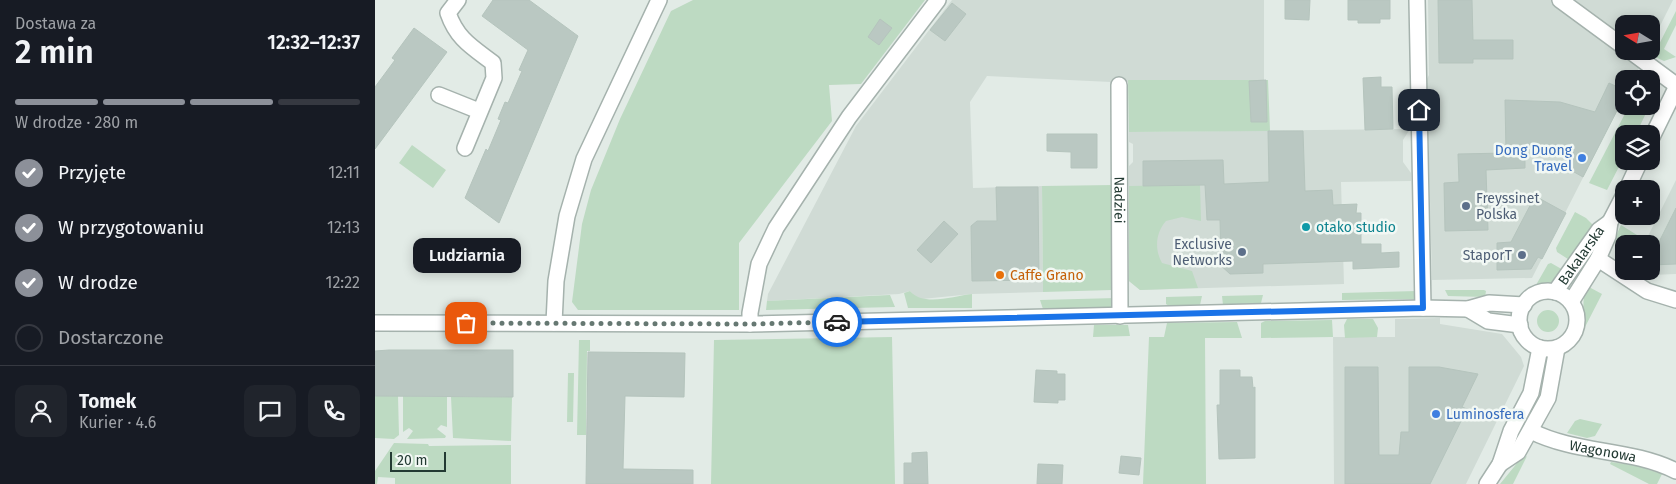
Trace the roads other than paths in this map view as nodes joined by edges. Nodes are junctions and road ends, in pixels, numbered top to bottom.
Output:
1 (458, 0) edge
2 (659, 0) edge
3 (938, 0) edge
4 (1417, 0) edge
5 (1560, 0) edge
6 (1615, 40) edge
7 (1642, 60) edge
8 (1119, 85) dead end
9 (1676, 86) edge
10 (439, 95) dead end
11 (479, 111) junction
12 (1658, 125) edge
13 (465, 148) dead end
14 (1615, 212) edge
15 (1610, 222) junction
16 (1598, 259) junction
17 (1555, 292) junction
18 (1676, 300) edge
19 (1571, 302) junction
20 (1523, 305) junction
21 (1423, 308) junction
22 (1468, 309) junction
23 (1120, 316) junction
24 (375, 323) edge
25 (554, 323) junction
26 (750, 324) junction
27 (1520, 325) junction
28 (1540, 348) junction
29 (1557, 348) junction
30 (1531, 431) junction
31 (1500, 464) junction
32 (1676, 471) edge
33 (1487, 484) edge

1 - 11 street
2 - 25 street
3 - 26 street
4 - 21 street
5 - 6 street
7 - 9 street
8 - 23 street, Nadziei
9 - 12 street
10 - 11 street
11 - 13 street
14 - 15 street, Bakalarska
15 - 16 street, Bakalarska
15 - 17 street, Bakalarska
16 - 18 street
16 - 19 street, Bakalarska
17 - 19 street
17 - 20 street
19 - 29 street
20 - 22 street
20 - 27 street
21 - 22 street
21 - 23 street
22 - 27 street
23 - 26 street
24 - 25 street
25 - 26 street
27 - 28 street
28 - 29 street
28 - 31 street
29 - 30 street
30 - 31 street
30 - 32 street, Wagonowa
31 - 33 street

